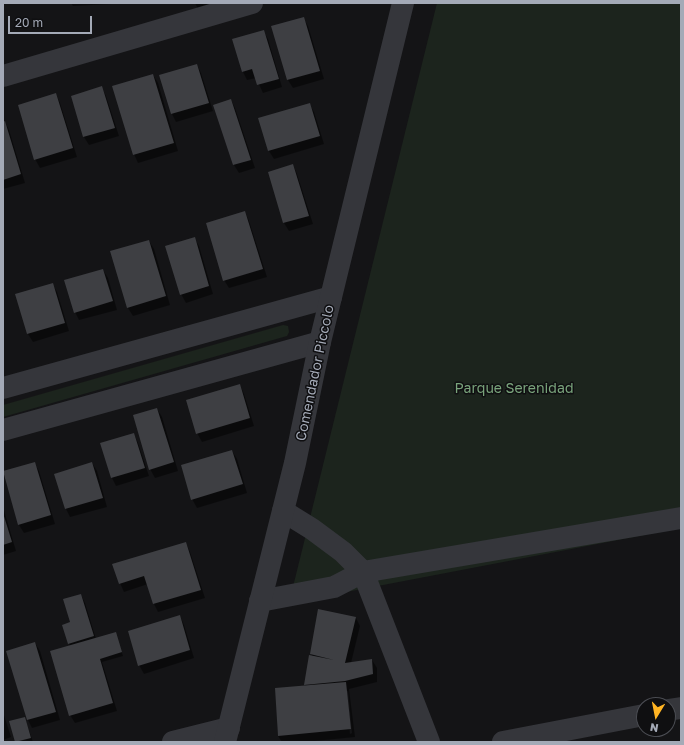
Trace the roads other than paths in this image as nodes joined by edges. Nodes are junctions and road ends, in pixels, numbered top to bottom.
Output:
1 (252, 3) edge
2 (403, 3) edge
3 (3, 76) edge
4 (331, 297) junction
5 (320, 342) junction
6 (3, 388) edge
7 (3, 430) edge
8 (283, 511) junction
9 (681, 518) edge
10 (363, 572) junction
11 (260, 601) junction
12 (636, 717) edge
13 (227, 735) edge
14 (173, 742) edge
15 (429, 742) edge
16 (503, 742) edge

1 - 3 street
2 - 4 street, Comendador Piccolo
4 - 5 street, Comendador Piccolo
4 - 6 street
5 - 7 street
5 - 8 street, Comendador Piccolo
8 - 10 street
8 - 11 street, Comendador Piccolo
9 - 10 street
10 - 11 street
10 - 15 street
11 - 13 street, Comendador Piccolo
12 - 16 street
13 - 14 street

